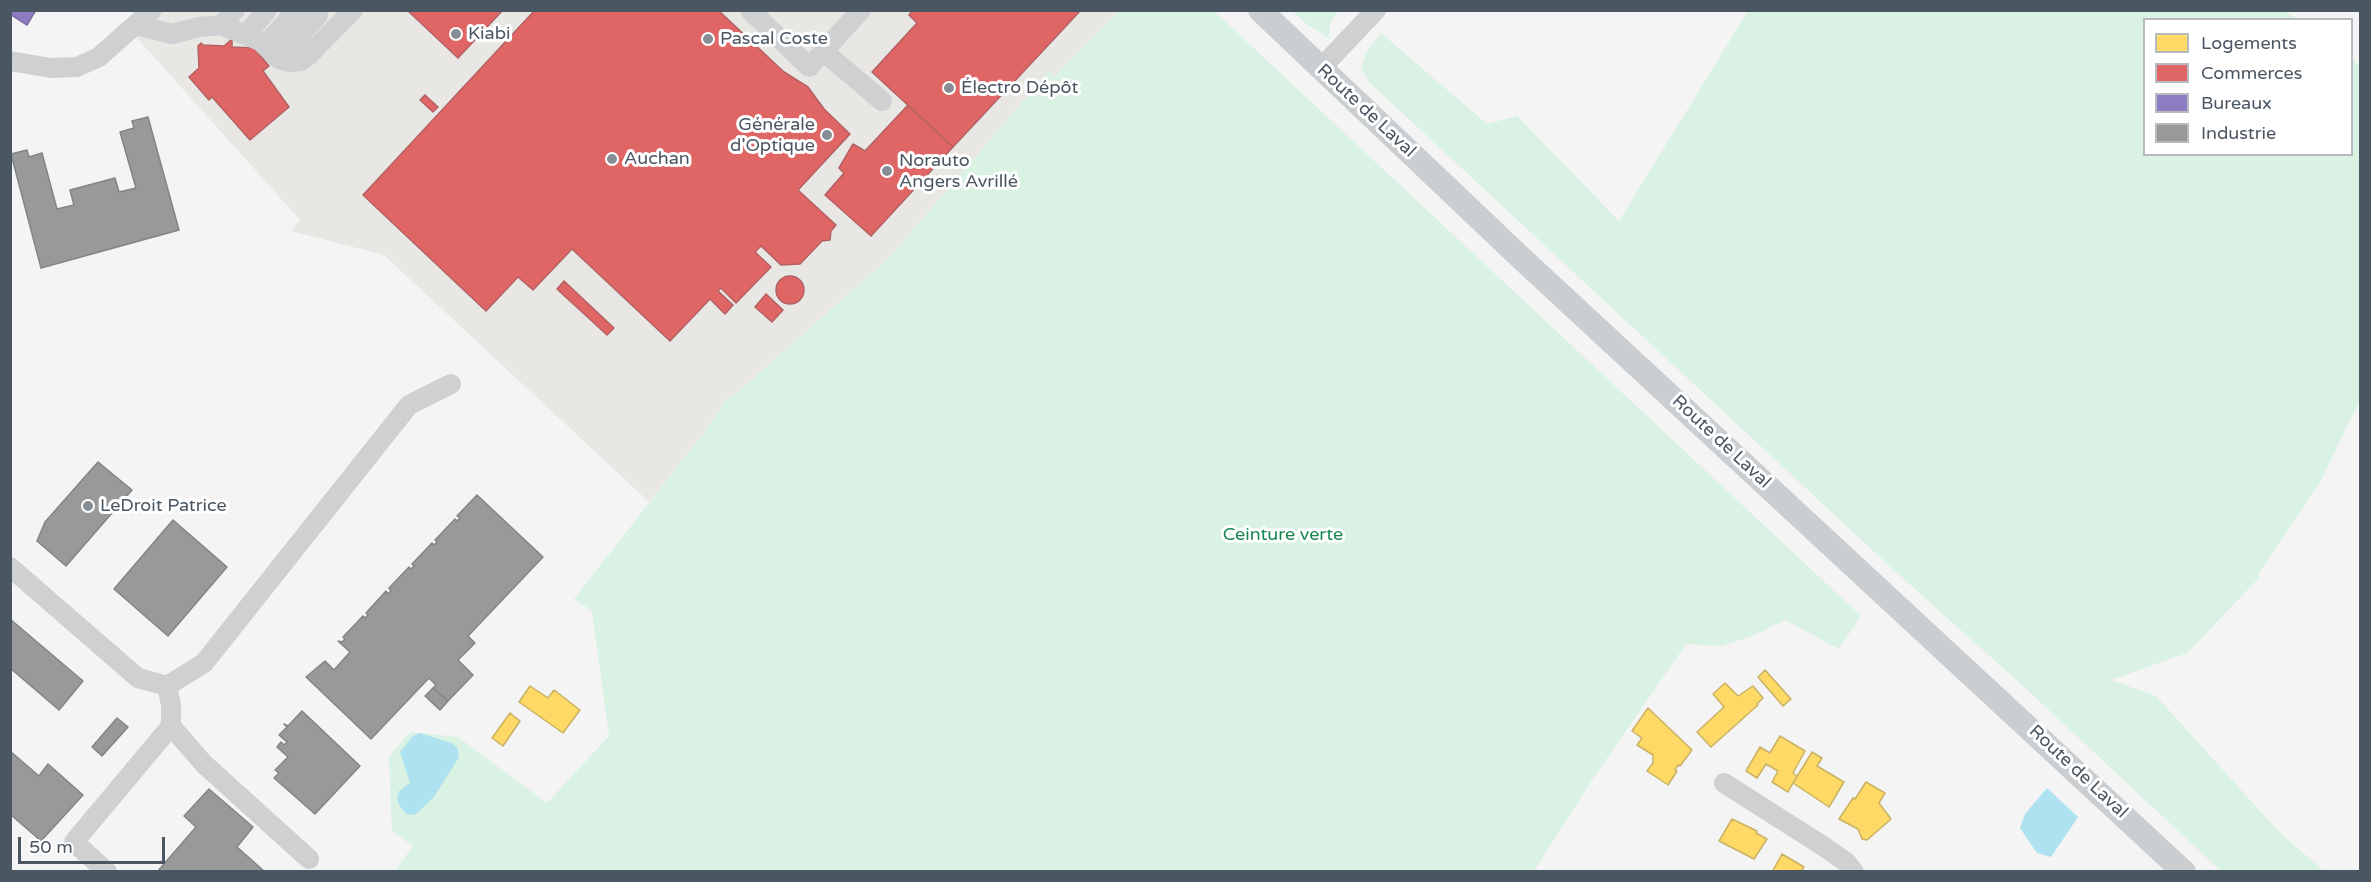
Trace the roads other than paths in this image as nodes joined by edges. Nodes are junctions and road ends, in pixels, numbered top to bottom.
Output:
1 (152, 10) edge
2 (252, 10) edge
3 (267, 10) edge
4 (279, 10) edge
5 (297, 10) edge
6 (307, 10) edge
7 (318, 10) edge
8 (353, 10) edge
9 (750, 10) edge
10 (861, 10) edge
11 (1260, 10) edge
12 (1376, 10) edge
13 (136, 25) junction
14 (247, 34) edge
15 (823, 51) junction
16 (10, 61) edge
17 (1320, 68) junction
18 (882, 101) dead end
19 (451, 384) dead end
20 (10, 567) edge
21 (167, 686) junction
22 (171, 726) junction
23 (1724, 783) dead end
24 (309, 859) dead end
25 (107, 872) edge
26 (1854, 872) edge
27 (2184, 872) edge

1 - 13 street
2 - 14 street
3 - 14 street
4 - 14 street
5 - 14 street
6 - 14 street
7 - 14 street
8 - 14 street
9 - 15 street
10 - 15 street
11 - 17 main road, Route de Laval
12 - 17 street
13 - 14 street
13 - 16 street
15 - 18 street
17 - 27 main road, Route de Laval
19 - 21 street
20 - 21 street
21 - 22 street
22 - 24 street
22 - 25 street
23 - 26 street

